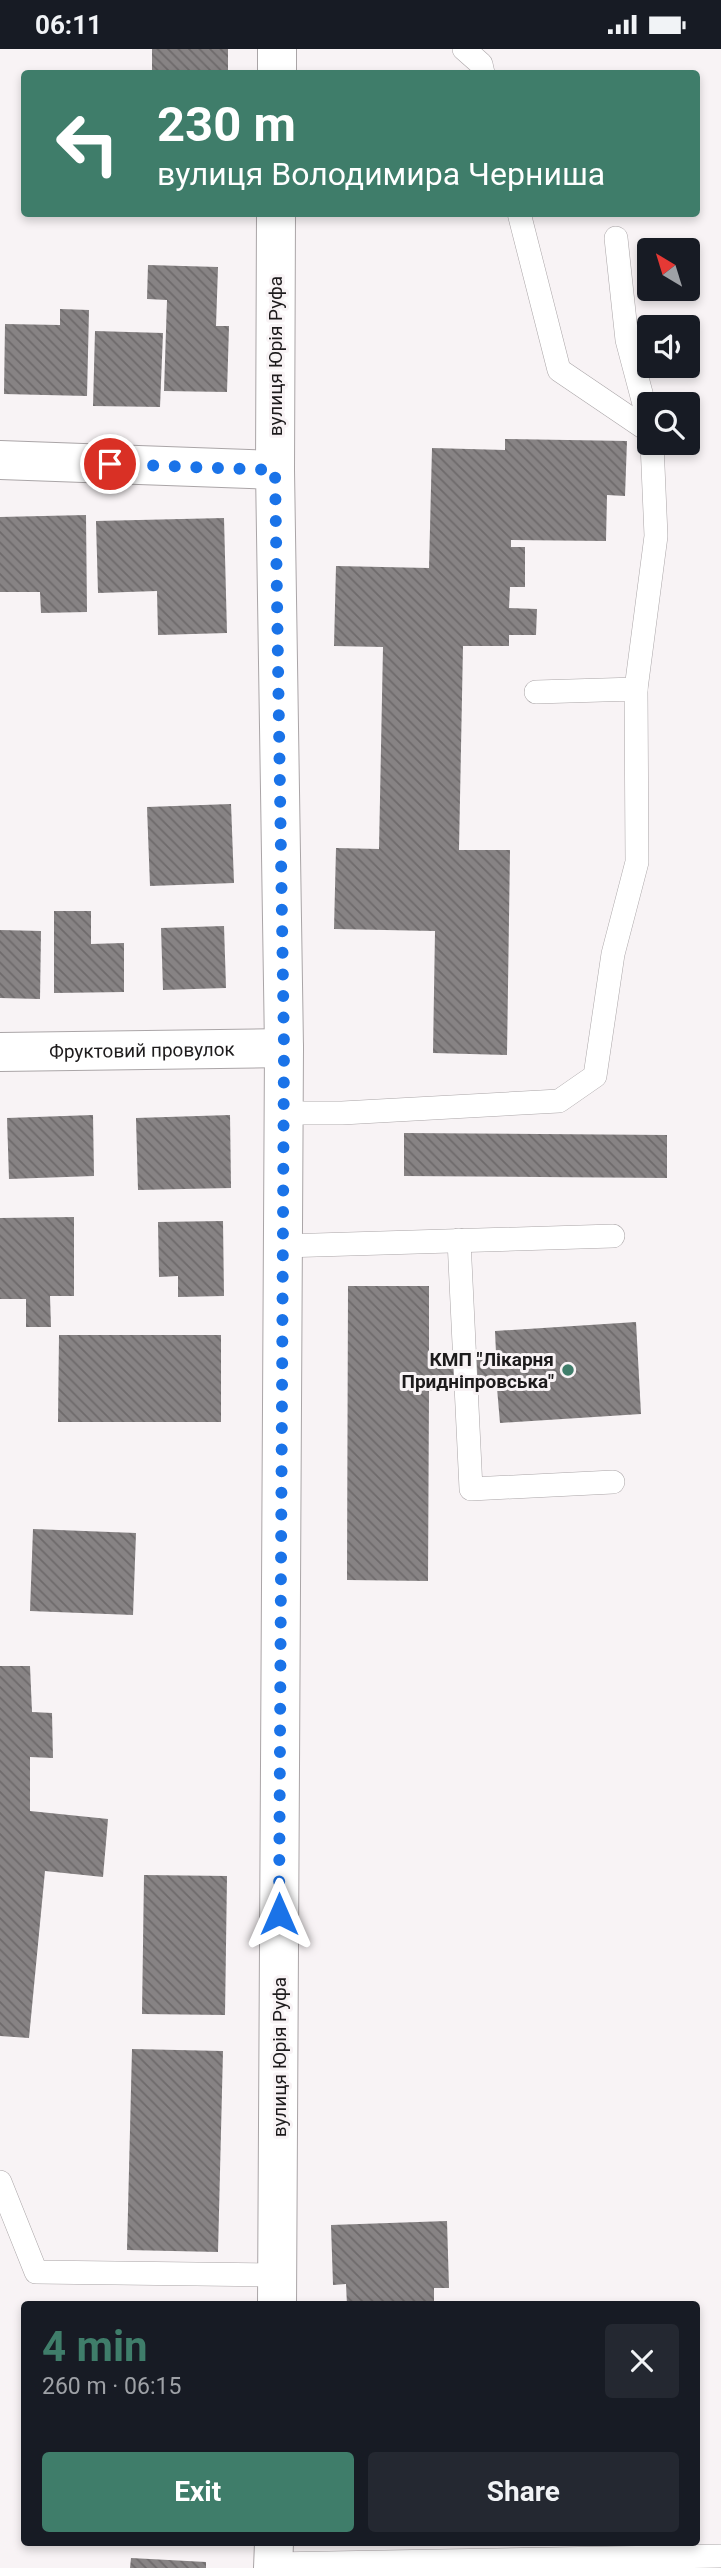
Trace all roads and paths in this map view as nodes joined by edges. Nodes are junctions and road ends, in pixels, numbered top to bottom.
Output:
1 (277, 49) edge
2 (464, 49) edge
3 (277, 70) edge
4 (482, 70) edge
5 (276, 217) edge
6 (520, 217) edge
7 (616, 237) dead end
8 (641, 392) edge
9 (637, 423) edge
10 (653, 455) edge
11 (0, 460) edge
12 (275, 470) junction
13 (636, 689) junction
14 (536, 692) dead end
15 (284, 1048) junction
16 (0, 1052) edge
17 (284, 1113) junction
18 (614, 1236) dead end
19 (459, 1240) junction
20 (283, 1246) junction
21 (613, 1482) dead end
22 (0, 2182) edge
23 (277, 2290) edge
24 (721, 2556) edge
25 (274, 2558) edge

1 - 3 main road
2 - 4 lane
5 - 12 main road, вулиця Юрія Руфа
6 - 9 lane
7 - 8 lane
10 - 13 lane
11 - 12 main road
12 - 15 main road, вулиця Юрія Руфа
13 - 14 lane
13 - 17 lane
15 - 16 main road, Фруктовий провулок
15 - 17 main road, вулиця Юрія Руфа
17 - 20 main road, вулиця Юрія Руфа
18 - 19 lane
19 - 20 lane
19 - 21 lane
20 - 23 main road, вулиця Юрія Руфа
22 - 23 lane
24 - 25 lane

